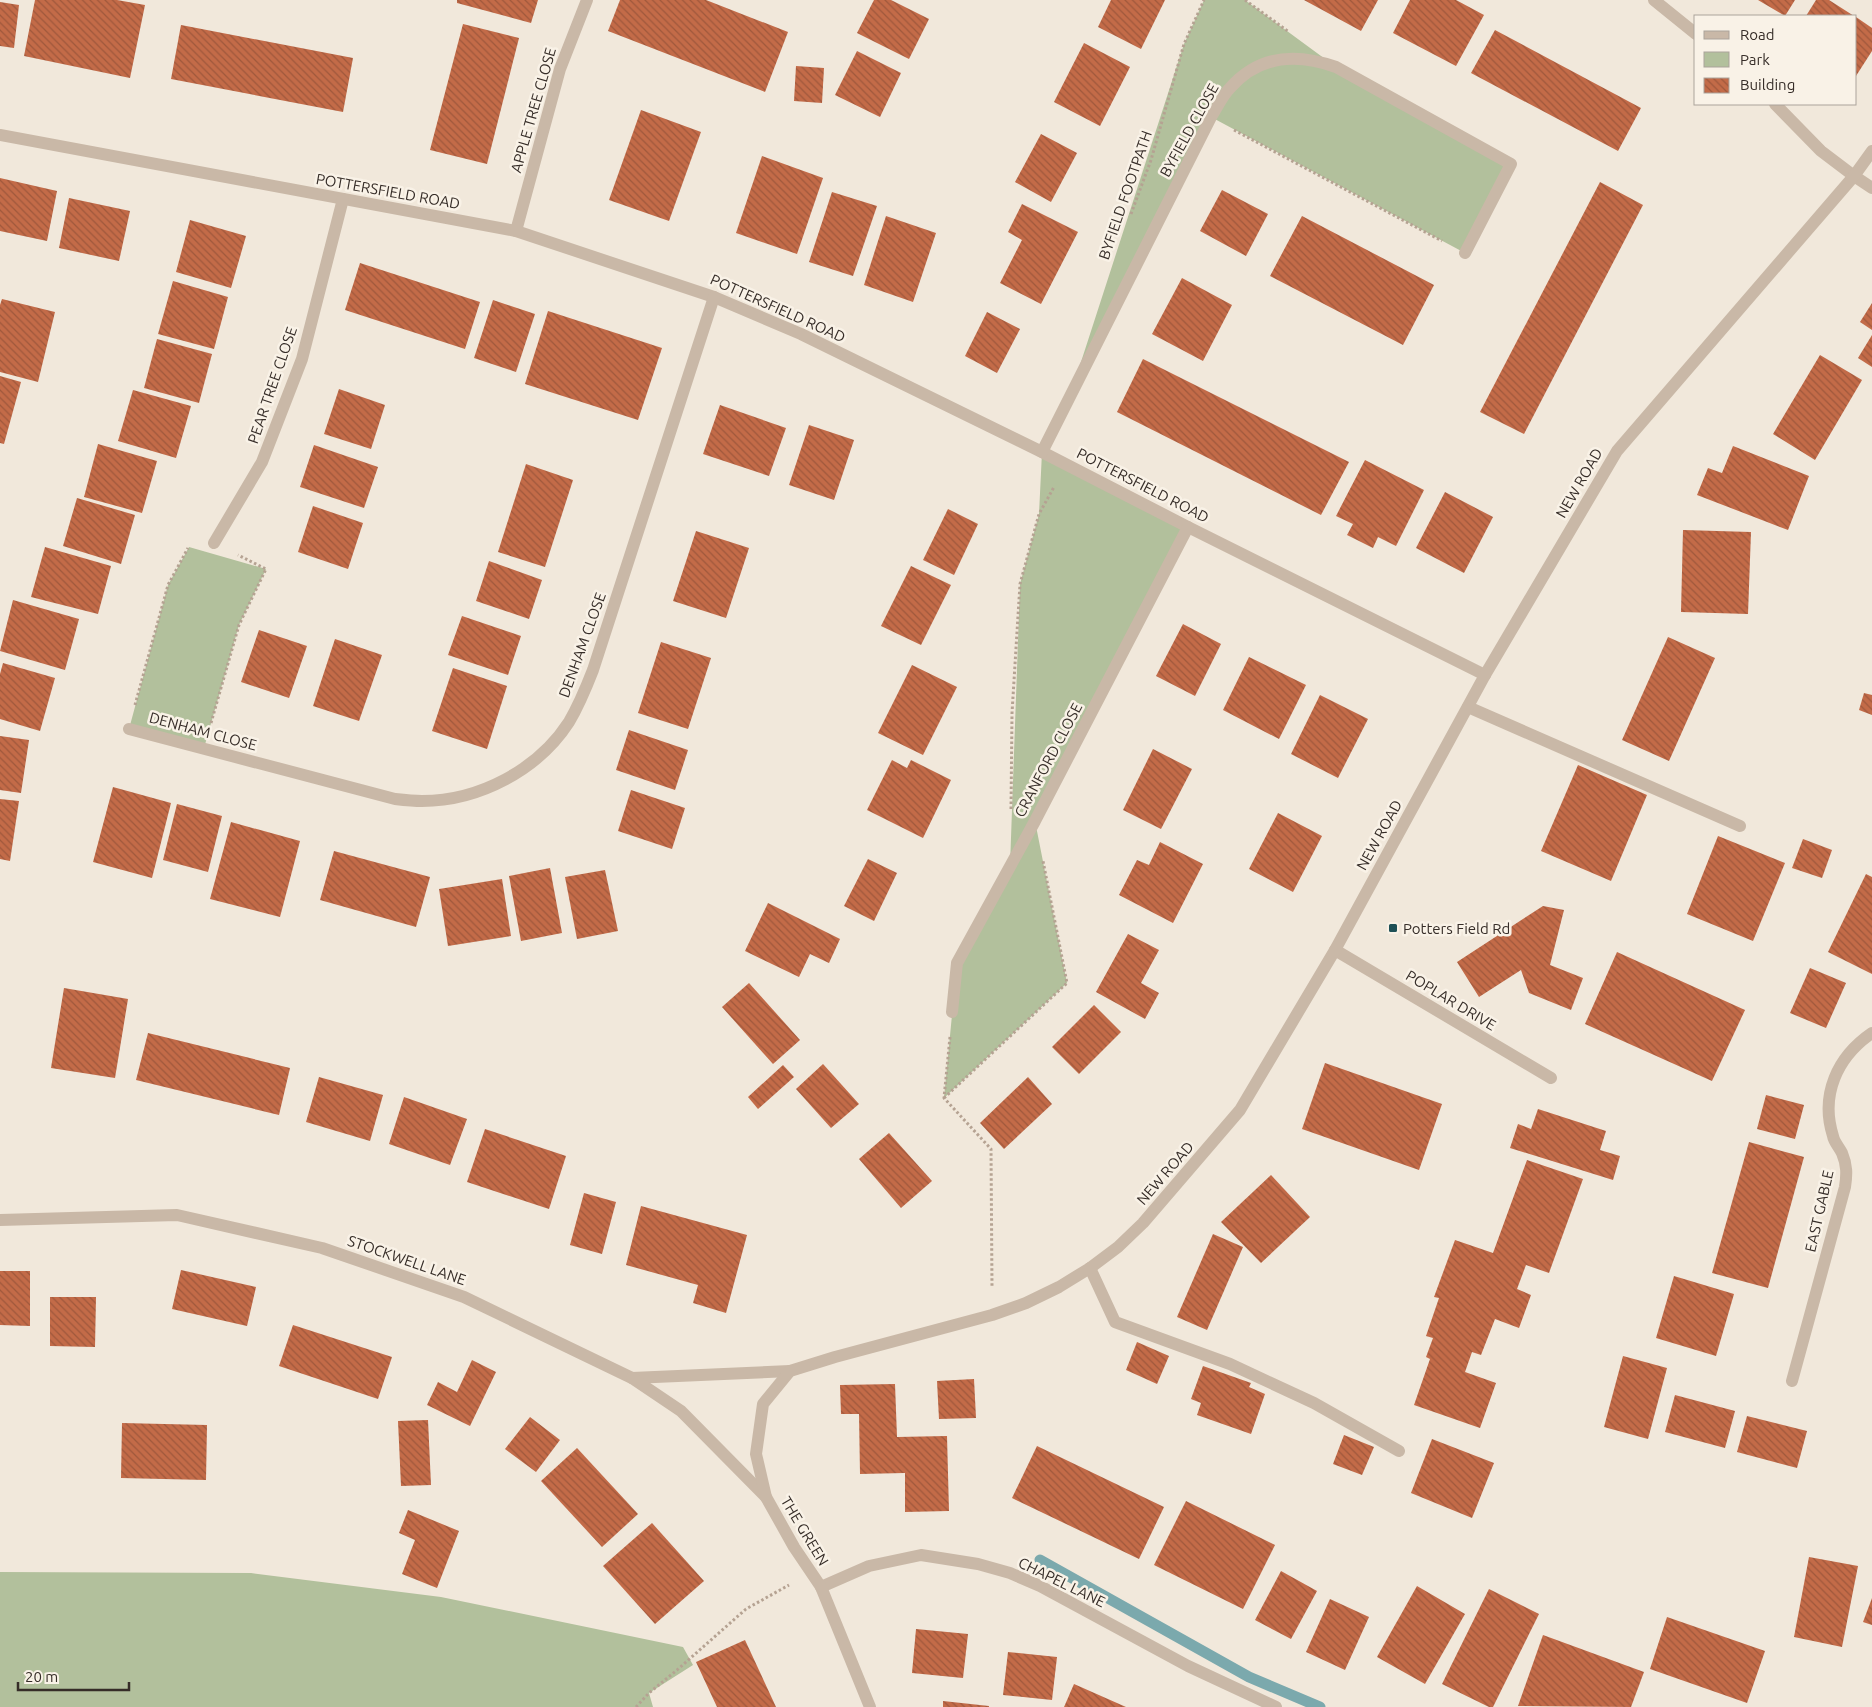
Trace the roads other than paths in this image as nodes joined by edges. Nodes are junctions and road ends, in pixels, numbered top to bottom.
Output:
1 (587, 0) edge
2 (1654, 0) edge
3 (1694, 32) edge
4 (1776, 105) edge
5 (0, 135) edge
6 (1872, 151) edge
7 (1854, 176) junction
8 (1872, 188) edge
9 (342, 199) junction
10 (516, 231) junction
11 (1465, 253) road end
12 (714, 297) junction
13 (1042, 452) junction
14 (1188, 527) junction
15 (214, 542) road end
16 (1486, 675) junction
17 (1468, 707) junction
18 (129, 729) road end
19 (1740, 826) dead end
20 (1335, 950) junction
21 (952, 1012) road end
22 (1872, 1033) edge
23 (1551, 1078) dead end
24 (0, 1220) edge
25 (1090, 1268) junction
26 (790, 1371) junction
27 (632, 1378) junction
28 (1792, 1381) dead end
29 (1399, 1451) dead end
30 (766, 1497) junction
31 (821, 1587) junction
32 (870, 1707) edge
33 (1276, 1707) edge

1 - 10 street, APPLE TREE CLOSE
2 - 3 street
4 - 7 street
5 - 9 street, POTTERSFIELD ROAD
6 - 7 street, NEW ROAD
7 - 8 street
7 - 16 street, NEW ROAD
9 - 10 street, POTTERSFIELD ROAD
9 - 15 street, PEAR TREE CLOSE
10 - 12 street, POTTERSFIELD ROAD
11 - 13 street, BYFIELD CLOSE
12 - 13 street, POTTERSFIELD ROAD
12 - 18 street, DENHAM CLOSE
13 - 14 street, POTTERSFIELD ROAD
14 - 16 street, POTTERSFIELD ROAD
14 - 21 street, CRANFORD CLOSE
16 - 17 street, NEW ROAD
17 - 19 street
17 - 20 street, NEW ROAD
20 - 23 street, POPLAR DRIVE
20 - 25 street, NEW ROAD
22 - 28 street, EAST GABLE
24 - 27 street, STOCKWELL LANE
25 - 26 street, NEW ROAD
25 - 29 street
26 - 27 street, STOCKWELL LANE
26 - 30 street, THE GREEN
27 - 30 street
30 - 31 street, THE GREEN
31 - 32 street, THE GREEN
31 - 33 street, CHAPEL LANE

